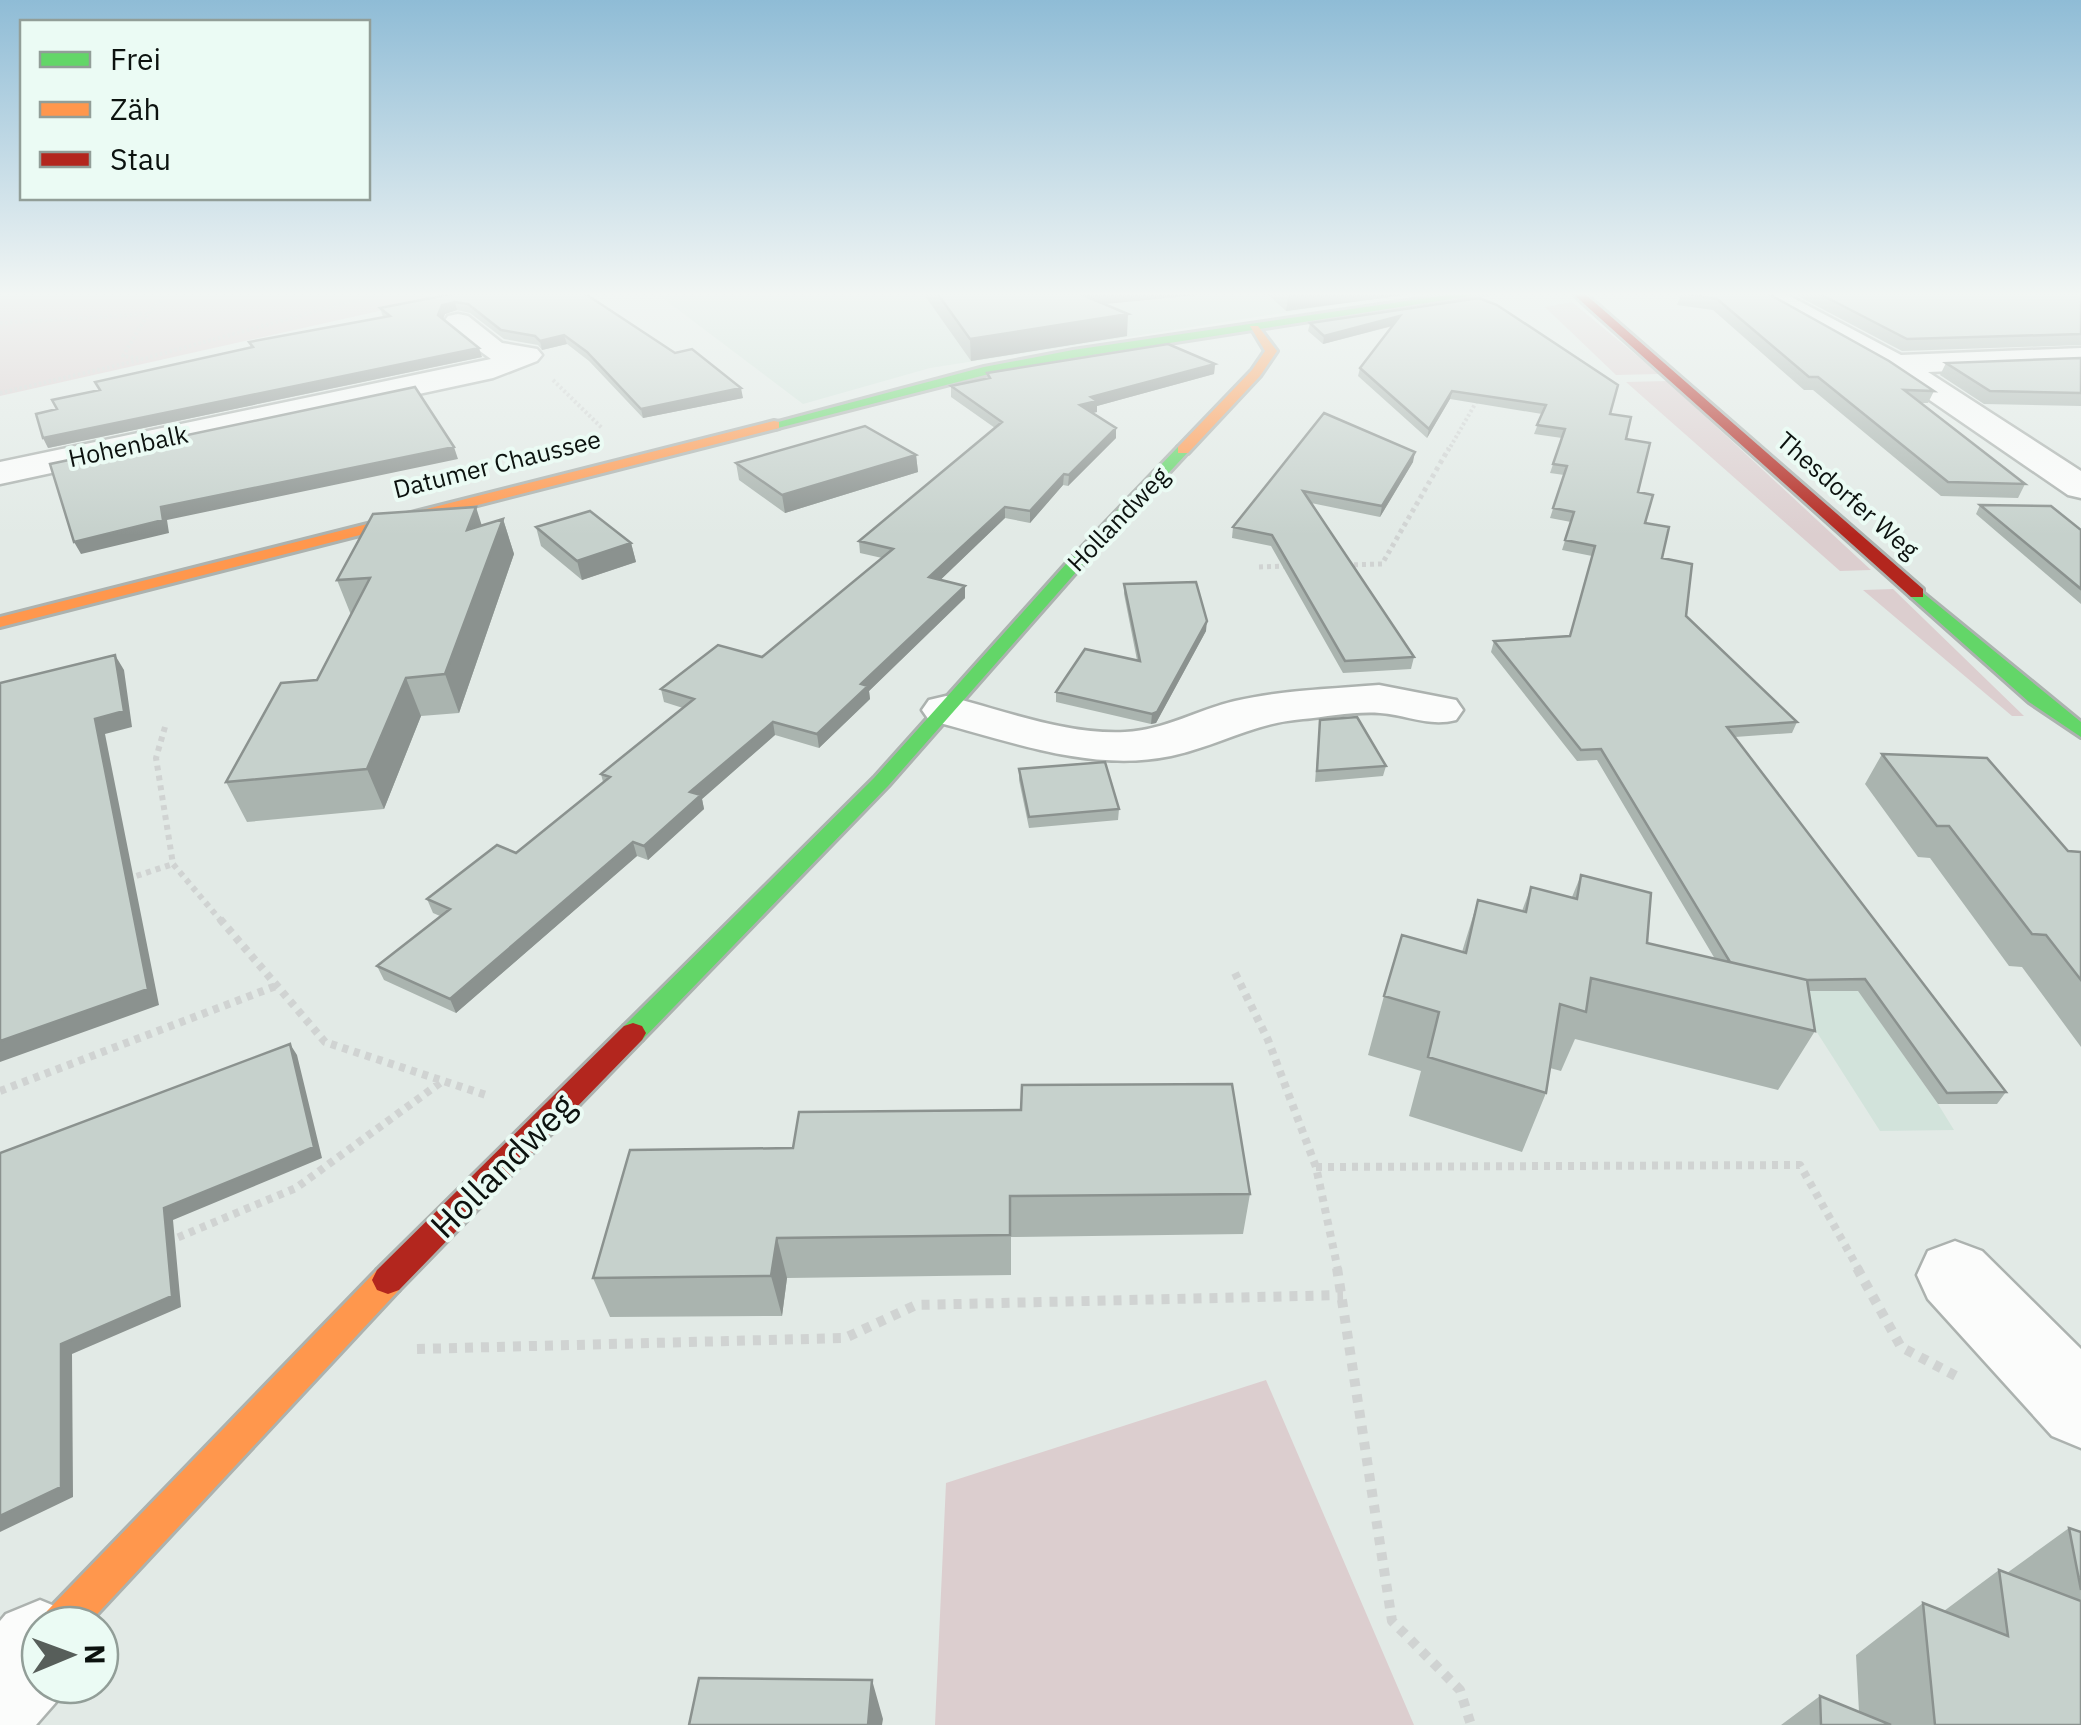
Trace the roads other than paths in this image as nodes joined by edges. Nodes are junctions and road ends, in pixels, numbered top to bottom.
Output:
1 (467, 374) edge
2 (970, 374) edge
3 (1256, 374) edge
4 (1668, 374) edge
5 (1910, 374) edge
6 (0, 472) edge
7 (2081, 487) edge
8 (0, 622) edge
9 (2036, 698) junction
10 (946, 710) junction
11 (1439, 710) dead end
12 (2081, 731) edge
13 (2070, 752) dead end
14 (1955, 1275) dead end
15 (2081, 1407) edge
16 (80, 1605) edge
17 (20, 1670) edge
18 (0, 1692) edge

1 - 6 street, Hohenbalk
2 - 8 street, Datumer Chaussee
3 - 10 street, Hollandweg
4 - 9 street, Thesdorfer Weg
5 - 7 street
9 - 12 street, Thesdorfer Weg
9 - 13 street, Thesdorfer Weg
10 - 11 street
10 - 16 street, Hollandweg
14 - 15 street
17 - 18 street

